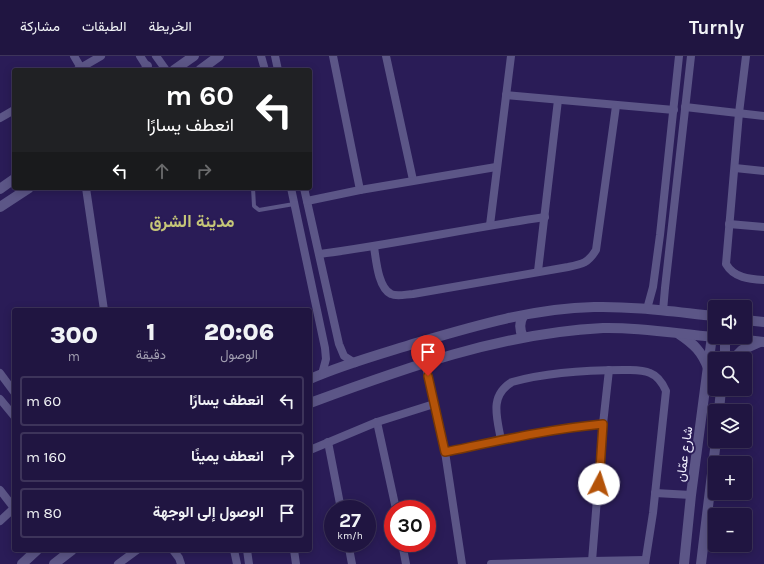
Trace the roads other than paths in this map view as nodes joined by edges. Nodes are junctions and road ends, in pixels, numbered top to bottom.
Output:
1 (74, 56) edge
2 (101, 56) edge
3 (156, 56) edge
4 (194, 56) edge
5 (219, 56) edge
6 (261, 56) edge
7 (275, 56) edge
8 (333, 56) edge
9 (386, 56) edge
10 (511, 56) edge
11 (676, 56) edge
12 (679, 56) edge
13 (691, 56) edge
14 (746, 56) edge
15 (145, 65) edge
16 (79, 68) edge
17 (81, 68) edge
18 (165, 68) edge
19 (177, 68) edge
20 (203, 68) edge
21 (264, 68) edge
22 (278, 68) edge
23 (506, 95) junction
24 (558, 100) junction
25 (616, 106) junction
26 (685, 107) junction
27 (674, 110) junction
28 (12, 111) edge
29 (739, 114) junction
30 (764, 116) edge
31 (0, 118) edge
32 (496, 167) junction
33 (735, 168) junction
34 (764, 171) edge
35 (12, 180) edge
36 (413, 180) junction
37 (0, 189) edge
38 (26, 190) edge
39 (86, 190) edge
40 (253, 190) edge
41 (291, 190) edge
42 (304, 190) edge
43 (360, 190) junction
44 (307, 202) junction
45 (294, 204) junction
46 (0, 207) edge
47 (545, 217) junction
48 (729, 224) junction
49 (490, 225) junction
50 (764, 227) edge
51 (374, 247) junction
52 (320, 254) junction
53 (538, 271) junction
54 (764, 280) edge
55 (652, 287) junction
56 (665, 288) junction
57 (104, 308) edge
58 (647, 309) junction
59 (663, 311) junction
60 (708, 315) edge
61 (523, 316) junction
62 (507, 319) junction
63 (752, 321) edge
64 (764, 322) edge
65 (677, 332) junction
66 (708, 336) edge
67 (523, 337) junction
68 (510, 340) junction
69 (752, 341) edge
70 (762, 342) edge
71 (339, 344) junction
72 (713, 344) edge
73 (325, 348) junction
74 (711, 348) junction
75 (710, 352) edge
76 (723, 352) edge
77 (740, 352) edge
78 (425, 362) junction
79 (355, 363) junction
80 (708, 368) joint
81 (609, 370) junction
82 (0, 373) edge
83 (322, 374) junction
84 (312, 378) edge
85 (12, 389) edge
86 (0, 398) edge
87 (312, 403) edge
88 (434, 404) junction
89 (12, 413) edge
90 (377, 422) junction
91 (603, 424) junction
92 (501, 440) junction
93 (328, 442) junction
94 (715, 448) edge
95 (312, 449) edge
96 (445, 452) junction
97 (0, 490) edge
98 (655, 493) junction
99 (691, 495) junction
100 (339, 500) edge
101 (394, 500) edge
102 (12, 505) edge
103 (12, 510) edge
104 (0, 521) edge
105 (35, 552) edge
106 (69, 552) edge
107 (135, 552) edge
108 (174, 552) edge
109 (234, 552) edge
110 (247, 552) edge
111 (294, 552) edge
112 (350, 552) edge
113 (404, 552) edge
114 (592, 561) junction
115 (645, 562) edge
116 (122, 563) edge
117 (22, 564) edge
118 (54, 564) edge
119 (181, 564) edge
120 (237, 564) edge
121 (249, 564) edge
122 (296, 564) edge
123 (352, 564) edge
124 (406, 564) edge
125 (462, 564) edge
126 (492, 564) edge
127 (684, 564) edge
128 (701, 564) edge

1 - 16 street
2 - 17 street
3 - 15 street
3 - 18 street
4 - 19 street
5 - 20 street
6 - 21 street
7 - 22 street
8 - 43 street
9 - 36 street
10 - 23 street
11 - 12 street
12 - 27 street
13 - 26 street
14 - 29 street
23 - 24 street
23 - 32 street
24 - 25 street
24 - 47 street
25 - 27 street
25 - 53 street
26 - 29 street
26 - 56 street
27 - 55 street
28 - 31 street
29 - 30 street
29 - 33 street
32 - 36 street
32 - 49 street
33 - 34 street
33 - 48 street
35 - 37 street
36 - 43 street
38 - 46 street
39 - 57 street
40 - 45 lane
41 - 45 street
42 - 44 street
43 - 44 street
44 - 52 street
45 - 73 street
47 - 49 street
47 - 53 street
48 - 50 street
48 - 54 street
49 - 51 street
51 - 52 street
51 - 53 street
52 - 71 street
55 - 56 street
55 - 58 street
56 - 59 street
58 - 59 street
58 - 61 street
59 - 60 street
61 - 62 street
61 - 67 street
62 - 68 street
62 - 79 street
63 - 64 street
65 - 66 street
65 - 67 street
65 - 80 street
67 - 68 street
68 - 78 street
69 - 70 street
70 - 77 street
71 - 73 street
71 - 79 street
72 - 74 street, شارع عمّان
73 - 83 street
74 - 75 street, شارع عمّان
74 - 76 street
78 - 87 street
78 - 88 street
79 - 83 street
80 - 99 street, شارع عمّان
81 - 91 street
81 - 92 street
81 - 98 street
82 - 85 street
83 - 84 street
86 - 89 street
88 - 90 street
88 - 96 street
90 - 93 street
90 - 101 street
91 - 92 street
91 - 114 street
92 - 96 street
93 - 95 street
93 - 100 street
94 - 128 street
96 - 125 street
97 - 102 street
98 - 99 street
98 - 115 street
99 - 127 street, شارع عمّان
103 - 104 street
105 - 117 street
106 - 118 street
107 - 116 street
108 - 119 street
109 - 120 street
110 - 121 street
111 - 122 street
112 - 123 street
113 - 124 street
114 - 115 street
114 - 126 street

